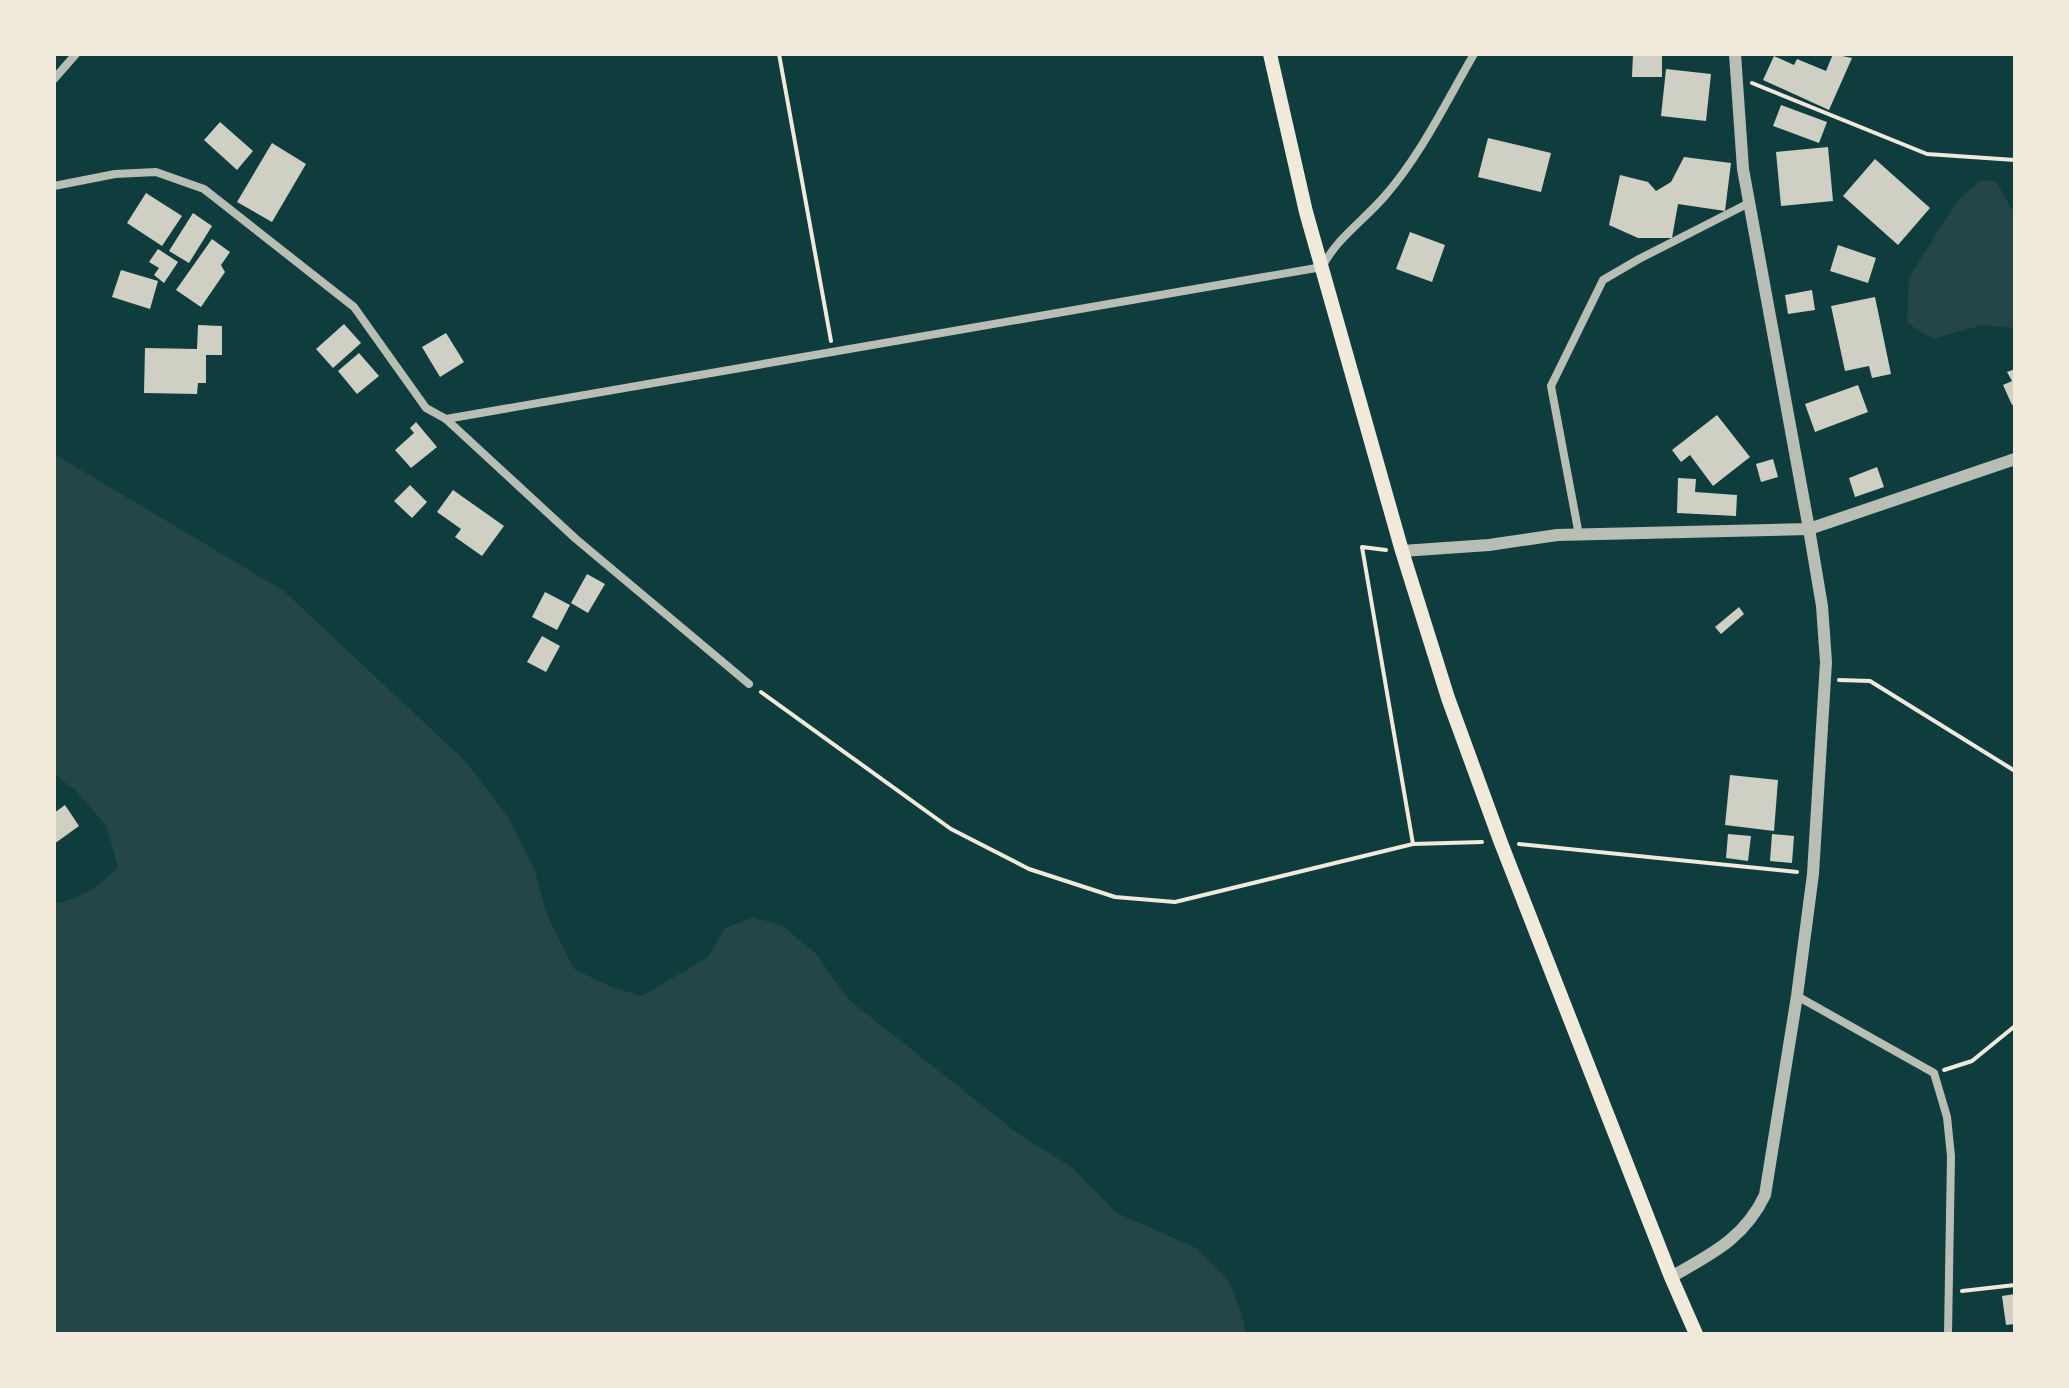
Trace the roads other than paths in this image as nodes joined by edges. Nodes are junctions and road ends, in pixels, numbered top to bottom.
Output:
1 (76, 54) edge
2 (1270, 54) edge
3 (1474, 54) edge
4 (1735, 54) edge
5 (54, 79) edge
6 (54, 186) edge
7 (1749, 203) junction
8 (1322, 267) junction
9 (446, 419) junction
10 (2015, 459) edge
11 (1809, 529) junction
12 (1579, 535) junction
13 (1402, 551) junction
14 (749, 684) road end
15 (1797, 996) junction
16 (1671, 1277) junction
17 (1696, 1334) edge
18 (1948, 1334) edge

1 - 5 street
2 - 8 main road
3 - 8 street
4 - 7 street
6 - 9 street
7 - 11 street
7 - 12 street
8 - 9 street
8 - 13 main road
9 - 14 street
10 - 11 street
11 - 12 street
11 - 15 street
12 - 13 street
13 - 16 main road
15 - 16 street
15 - 18 street
16 - 17 main road

